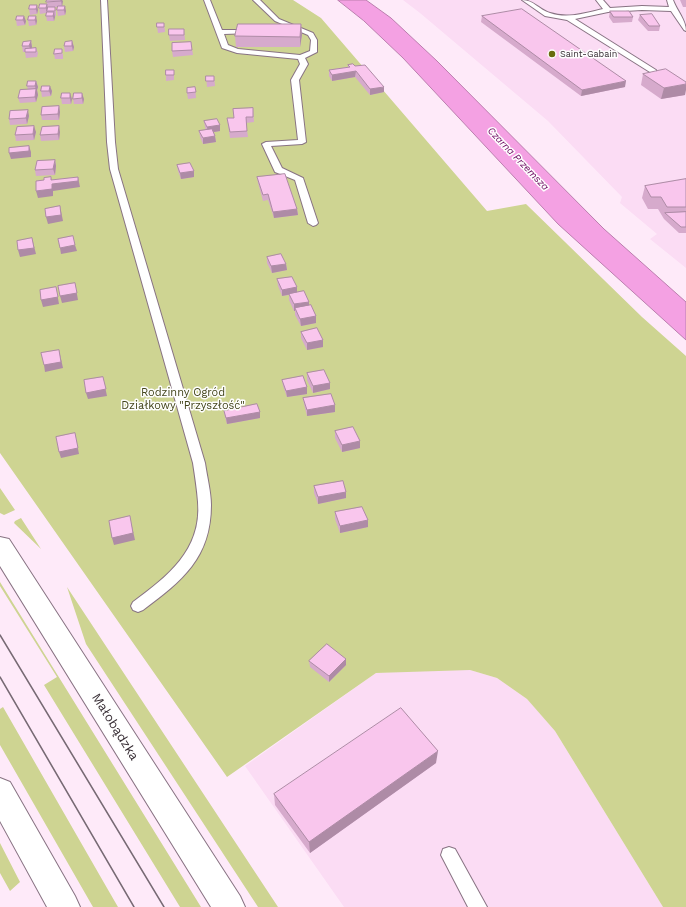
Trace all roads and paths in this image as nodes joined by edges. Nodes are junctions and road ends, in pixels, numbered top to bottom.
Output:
1 (104, 0) edge
2 (207, 0) edge
3 (256, 0) edge
4 (525, 0) edge
5 (598, 0) edge
6 (670, 0) edge
7 (673, 9) junction
8 (608, 10) junction
9 (569, 18) junction
10 (682, 18) edge
11 (287, 24) junction
12 (273, 28) edge
13 (686, 29) edge
14 (258, 31) edge
15 (220, 32) junction
16 (301, 57) junction
17 (653, 72) edge
18 (313, 223) dead end
19 (0, 546) edge
20 (138, 606) dead end
21 (0, 792) edge
22 (449, 855) dead end
23 (64, 907) edge
24 (229, 907) edge
25 (478, 907) edge

1 - 20 lane
2 - 15 lane
3 - 11 lane
4 - 9 lane
5 - 8 lane
6 - 7 lane
7 - 8 lane
7 - 10 lane
8 - 9 lane
9 - 17 lane
10 - 13 lane
11 - 12 lane
11 - 16 lane
14 - 15 lane
15 - 16 lane
16 - 18 lane
19 - 24 street, Małobądzka
21 - 23 street
22 - 25 lane

